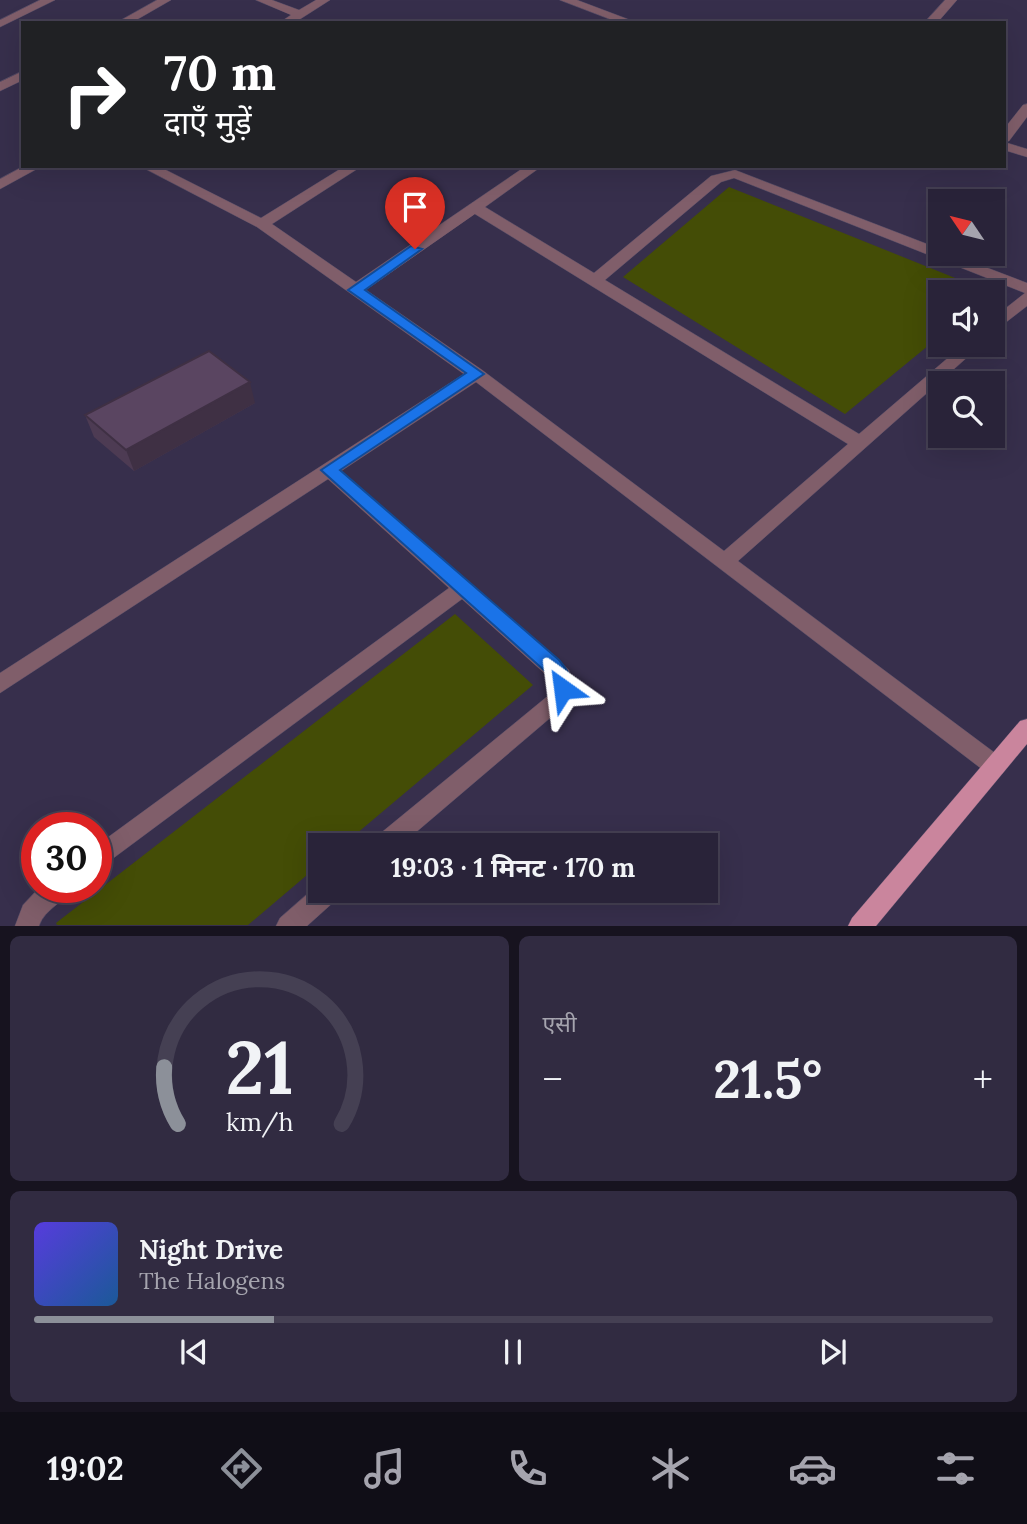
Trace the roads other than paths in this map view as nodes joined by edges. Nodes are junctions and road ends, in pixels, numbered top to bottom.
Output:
1 (49, 0) edge
2 (165, 0) edge
3 (262, 0) edge
4 (324, 0) edge
5 (566, 0) edge
6 (951, 0) edge
7 (300, 14) junction
8 (126, 21) edge
9 (288, 21) edge
10 (626, 21) edge
11 (932, 21) edge
12 (0, 24) edge
13 (21, 76) edge
14 (0, 87) edge
15 (1027, 108) edge
16 (1006, 135) edge
17 (1006, 147) edge
18 (1027, 153) edge
19 (31, 168) edge
20 (151, 168) edge
21 (352, 168) edge
22 (532, 168) edge
23 (0, 185) edge
24 (475, 208) junction
25 (262, 224) junction
26 (594, 281) junction
27 (1027, 289) edge
28 (355, 290) junction
29 (1027, 298) edge
30 (1005, 317) edge
31 (959, 357) edge
32 (476, 374) junction
33 (860, 443) junction
34 (329, 470) junction
35 (726, 560) junction
36 (463, 588) junction
37 (0, 684) edge
38 (1027, 728) edge
39 (995, 766) junction
40 (398, 833) edge
41 (112, 848) edge
42 (39, 903) edge
43 (316, 903) edge
44 (27, 926) edge
45 (288, 926) edge
46 (860, 926) edge

1 - 12 street
2 - 8 street
3 - 7 street
4 - 7 street
5 - 10 street
6 - 11 street
7 - 9 street
13 - 14 street
15 - 16 street
17 - 18 street
19 - 23 street
20 - 25 street
21 - 25 street
22 - 24 street
24 - 26 street
24 - 28 street
25 - 28 street
26 - 27 street
26 - 33 street
28 - 32 street
29 - 30 street
31 - 33 street
32 - 34 street
32 - 35 street
33 - 35 street
34 - 36 street
34 - 37 street
35 - 39 street
36 - 40 street
36 - 41 street
38 - 39 main road
39 - 46 main road
42 - 44 street
43 - 45 street

